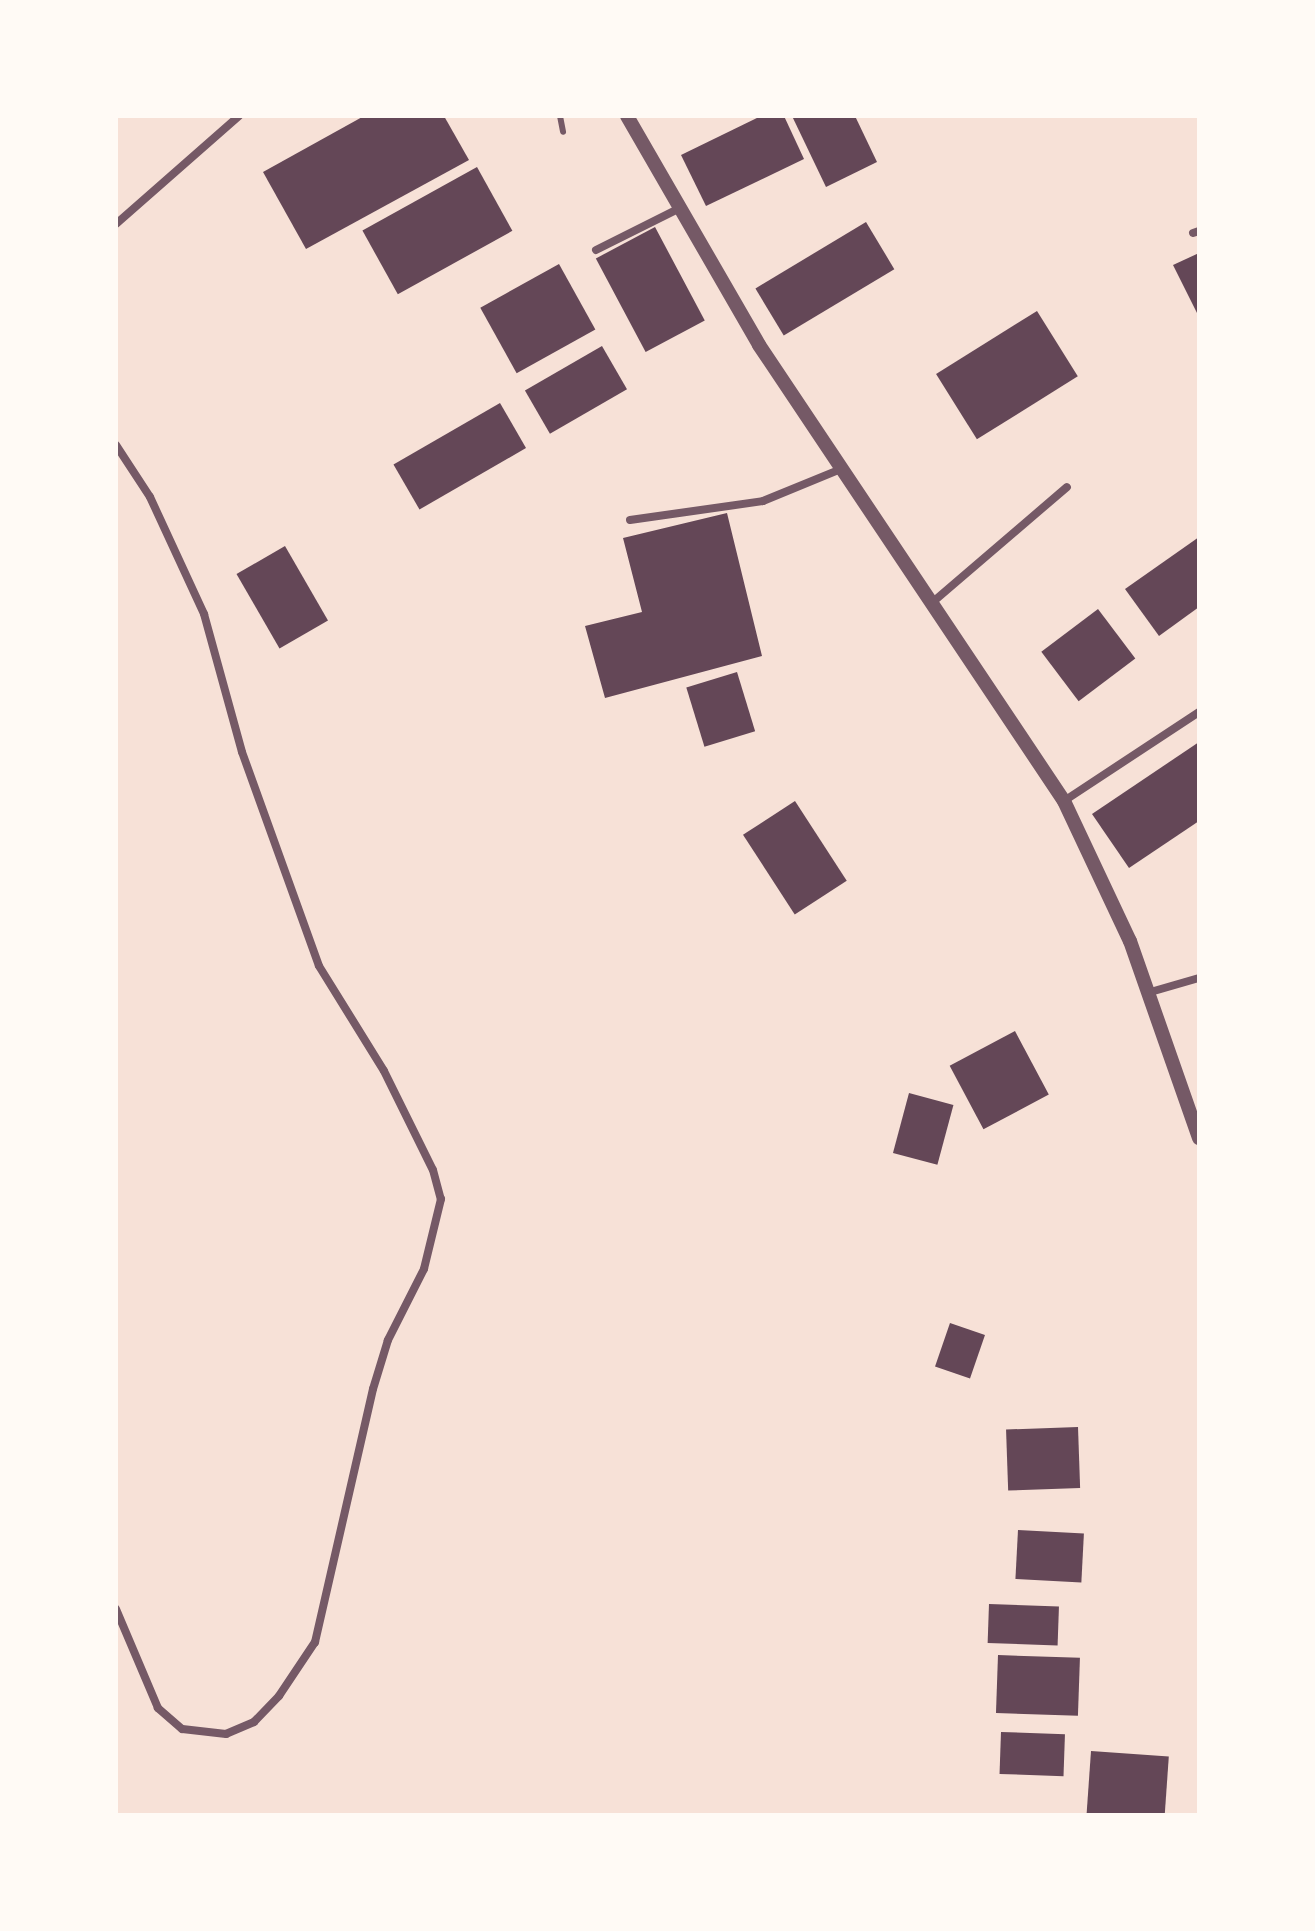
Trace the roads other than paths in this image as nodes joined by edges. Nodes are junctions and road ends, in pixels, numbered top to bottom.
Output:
1 (239, 116) edge
2 (560, 116) edge
3 (627, 116) edge
4 (563, 132) dead end
5 (678, 209) junction
6 (116, 224) edge
7 (596, 250) dead end
8 (116, 445) edge
9 (841, 469) junction
10 (1067, 487) dead end
11 (630, 520) dead end
12 (934, 601) junction
13 (1199, 712) edge
14 (1064, 801) junction
15 (1199, 978) edge
16 (1147, 993) junction
17 (1199, 1138) edge
18 (116, 1609) edge

1 - 6 street
2 - 4 lane
3 - 5 street
5 - 7 street
5 - 9 street
8 - 18 street
9 - 11 street
9 - 12 street
10 - 12 street
12 - 14 street
13 - 14 street
14 - 16 street
15 - 16 street
16 - 17 street

